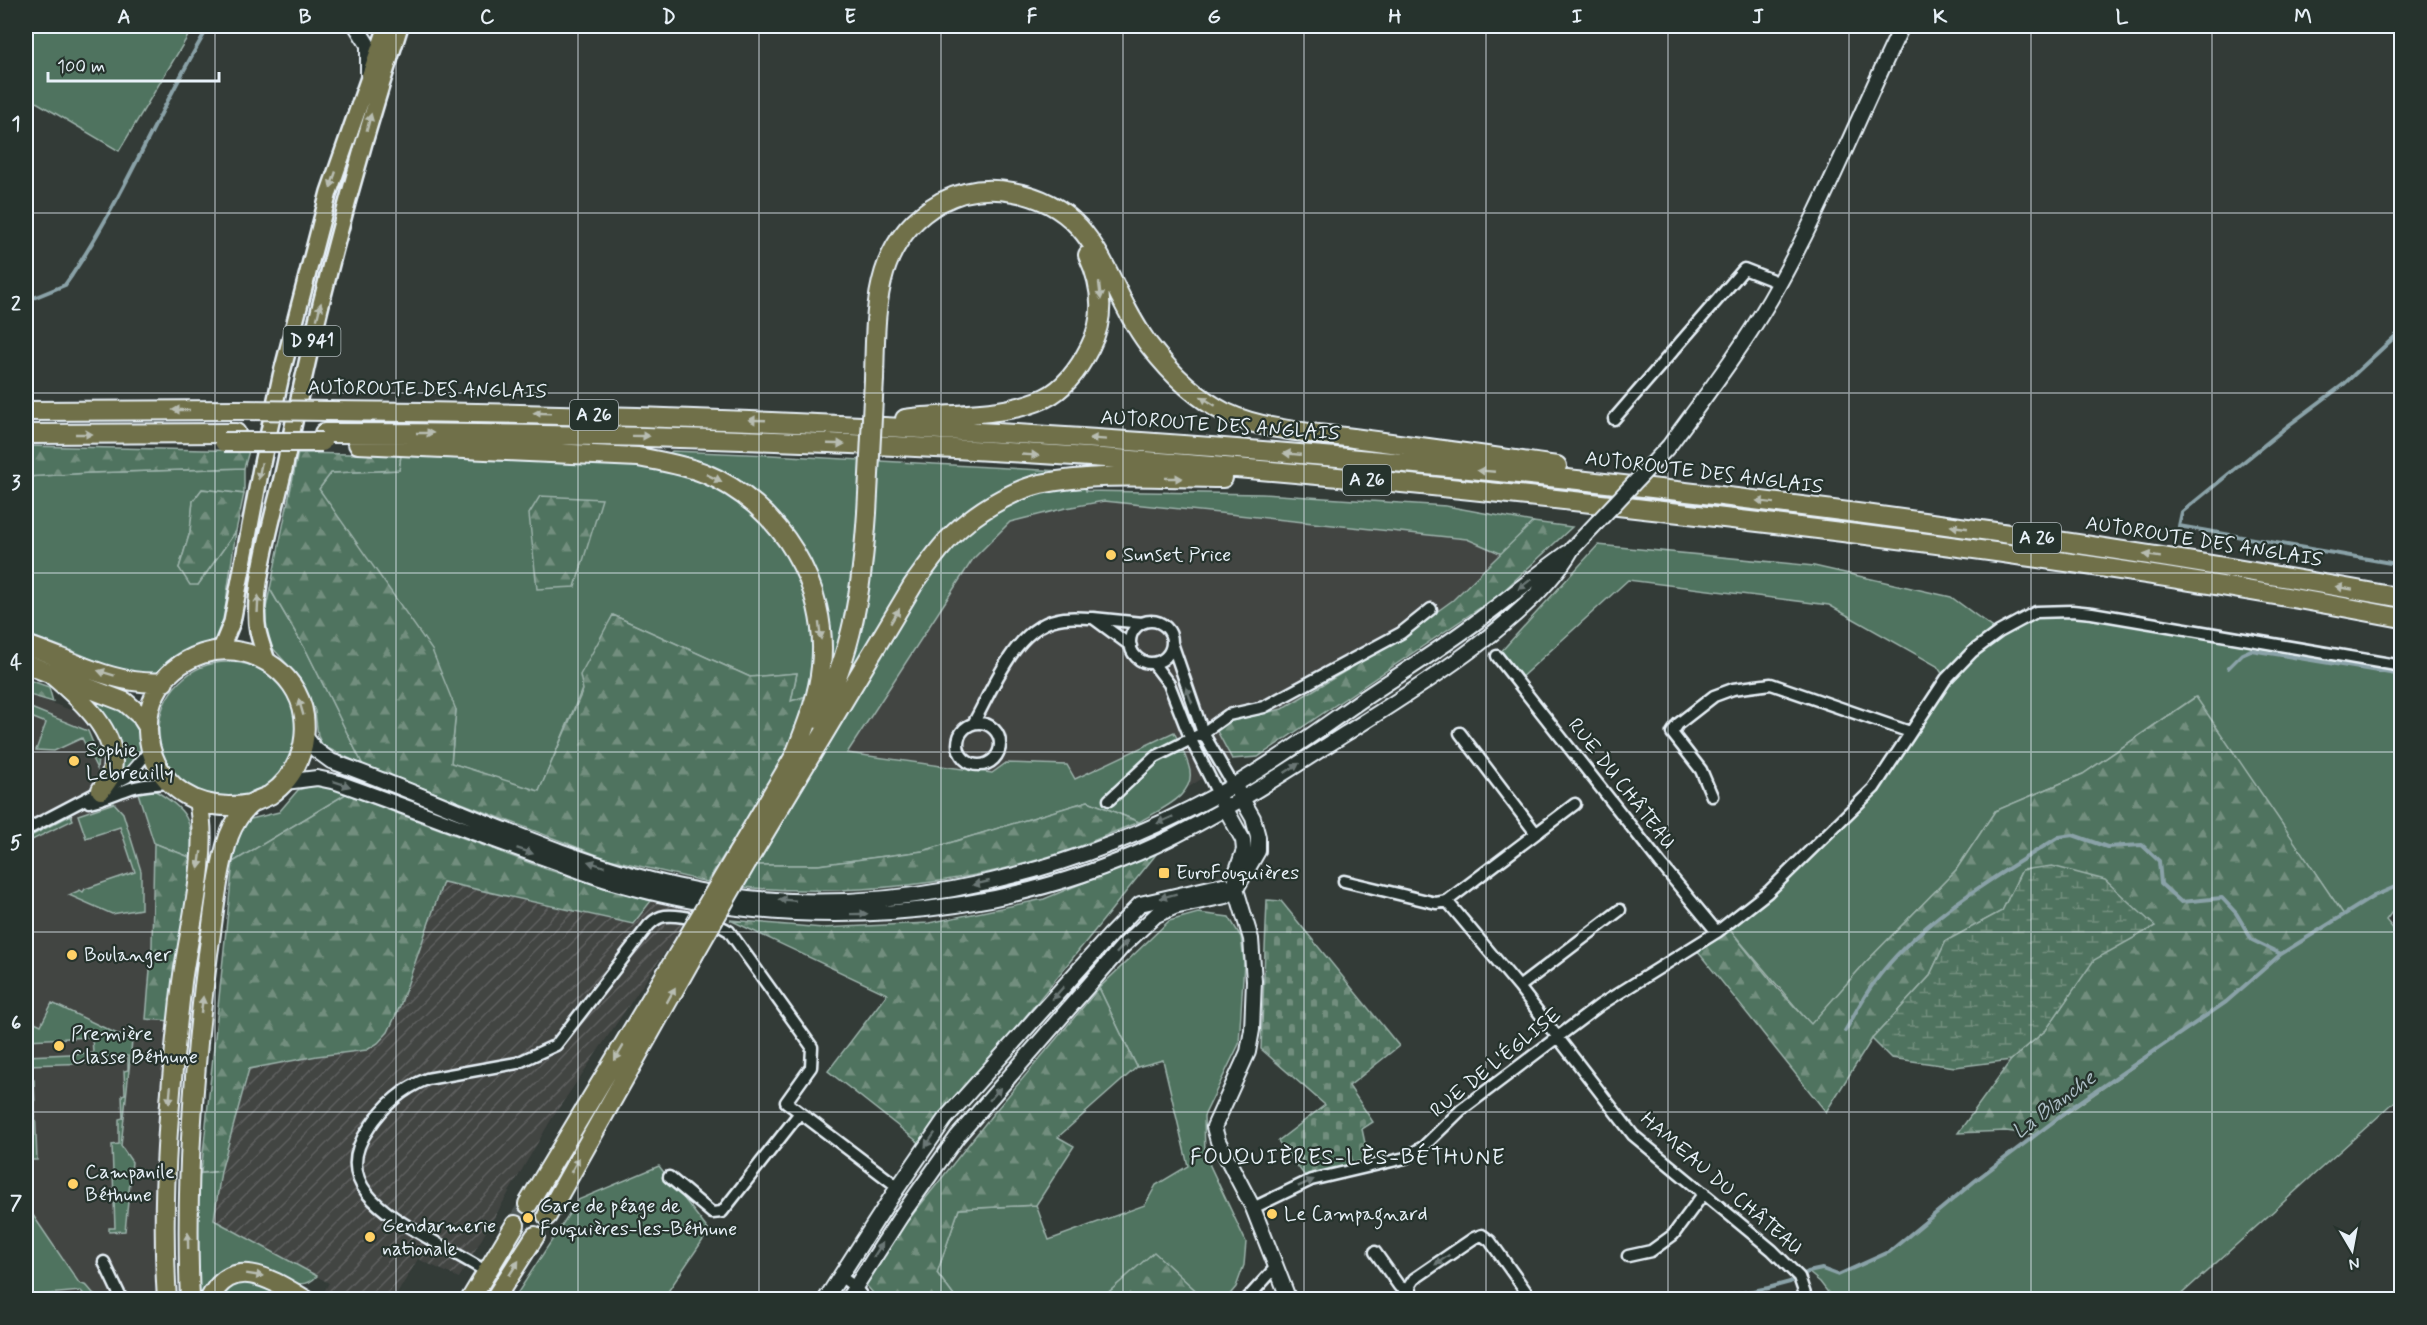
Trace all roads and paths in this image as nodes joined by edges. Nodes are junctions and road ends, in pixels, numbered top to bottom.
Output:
1 (356, 26) edge
2 (387, 26) edge
3 (399, 26) edge
4 (1902, 26) edge
5 (367, 84) junction
6 (1780, 282) junction
7 (878, 380) junction
8 (26, 411) edge
9 (1614, 419) dead end
10 (858, 424) junction
11 (26, 434) edge
12 (323, 438) junction
13 (1364, 479) junction
14 (1670, 490) junction
15 (1572, 549) junction
16 (2402, 598) edge
17 (1431, 609) dead end
18 (1093, 618) junction
19 (2402, 618) edge
20 (1143, 623) junction
21 (1172, 644) junction
22 (26, 645) edge
23 (1131, 646) junction
24 (220, 651) junction
25 (1497, 656) dead end
26 (267, 661) junction
27 (1153, 663) junction
28 (26, 664) edge
29 (2402, 666) edge
30 (50, 673) junction
31 (164, 682) junction
32 (973, 724) dead end
33 (148, 727) junction
34 (1910, 732) junction
35 (1203, 733) junction
36 (1460, 733) dead end
37 (305, 736) junction
38 (1191, 740) junction
39 (151, 749) junction
40 (803, 755) junction
41 (285, 782) junction
42 (170, 783) junction
43 (1233, 785) junction
44 (101, 790) junction
45 (1218, 795) junction
46 (1712, 795) dead end
47 (1242, 799) junction
48 (1109, 800) dead end
49 (198, 802) junction
50 (80, 803) junction
51 (250, 804) junction
52 (1575, 804) dead end
53 (1225, 808) junction
54 (26, 830) edge
55 (1535, 832) junction
56 (1344, 882) dead end
57 (1236, 889) junction
58 (1447, 901) junction
59 (1620, 910) dead end
60 (1717, 932) junction
61 (687, 952) junction
62 (1519, 987) junction
63 (1556, 1037) junction
64 (799, 1114) junction
65 (669, 1177) dead end
66 (898, 1187) junction
67 (1704, 1193) junction
68 (528, 1204) tunnel mouth
69 (1253, 1208) junction
70 (547, 1216) tunnel mouth
71 (515, 1225) tunnel mouth
72 (535, 1236) dead end
73 (1375, 1252) dead end
74 (1628, 1256) dead end
75 (104, 1263) dead end
76 (1275, 1268) junction
77 (487, 1272) junction
78 (840, 1276) junction
79 (855, 1287) junction
80 (1411, 1295) edge
81 (122, 1299) edge
82 (167, 1299) edge
83 (190, 1299) edge
84 (209, 1299) edge
85 (306, 1299) edge
86 (470, 1299) edge
87 (494, 1299) edge
88 (825, 1299) edge
89 (847, 1299) edge
90 (865, 1299) edge
91 (1246, 1299) edge
92 (1289, 1299) edge
93 (1532, 1299) edge
94 (1807, 1299) edge

1 - 5 main road
2 - 5 main road, D 941
26 -> 3 main road, D 941
4 - 6 main road
5 -> 24 main road, D 941
6 - 9 street
6 - 15 main road, bridge
7 -> 10 highway
14 -> 7 highway
7 - 40 highway
10 -> 8 highway, AUTOROUTE DES ANGLAIS / A 26, bridge
14 -> 10 highway, AUTOROUTE DES ANGLAIS / A 26
11 -> 12 highway, AUTOROUTE DES ANGLAIS / A 26
12 -> 13 highway, AUTOROUTE DES ANGLAIS / A 26
12 -> 40 highway
13 - 19 highway, AUTOROUTE DES ANGLAIS / A 26
40 -> 13 highway
16 -> 14 highway, AUTOROUTE DES ANGLAIS / A 26
15 -> 43 main road
47 -> 15 main road
17 - 35 street
18 - 20 street
18 - 23 street
18 - 32 street
20 - 21 street
20 - 23 street
21 - 27 street
35 -> 21 street
31 -> 22 highway
23 - 27 street
24 - 26 highway
24 - 31 highway
25 - 60 street, RUE DU CHÂTEAU
37 -> 26 highway
27 - 38 street
28 - 30 highway
29 - 34 street, RUE DE L'ÉGLISE
30 - 33 highway
30 - 44 highway
31 - 33 highway
33 - 39 highway
34 - 46 street
34 - 60 street, RUE DE L'ÉGLISE
35 - 38 street
35 - 43 street
36 - 55 street
37 - 41 highway
45 -> 37 main road
38 - 45 street
38 - 48 street
39 - 42 highway
39 - 44 street
40 - 61 highway, bridge
41 - 51 highway
41 -> 53 main road
42 - 49 highway
42 - 50 street
43 - 45 main road
43 - 47 main road
44 - 50 street
45 - 53 main road
47 - 53 main road
47 - 57 main road
49 - 51 highway
49 -> 82 highway
50 - 54 street
83 -> 51 highway
52 - 55 street
53 - 57 main road
55 - 58 street
56 - 58 street
57 -> 66 main road
57 - 69 main road
79 -> 57 main road
58 - 62 street, HAMEAU DU CHÂTEAU
59 - 62 street
60 - 63 street, RUE DE L'ÉGLISE
61 -> 68 highway
70 -> 61 highway
62 - 63 street, HAMEAU DU CHÂTEAU
63 - 67 street, HAMEAU DU CHÂTEAU
69 -> 63 street, RUE DE L'ÉGLISE
64 - 65 street
64 - 66 street
64 - 77 street
66 - 78 main road
67 - 74 street
67 - 94 street, HAMEAU DU CHÂTEAU
69 - 76 main road
71 - 77 highway
87 -> 72 highway
73 - 80 street
75 - 81 street
76 - 91 street
76 - 92 main road
77 - 86 highway
78 - 79 street
78 - 88 main road
79 - 89 main road
79 - 90 street
93 -> 80 street
84 -> 85 highway

